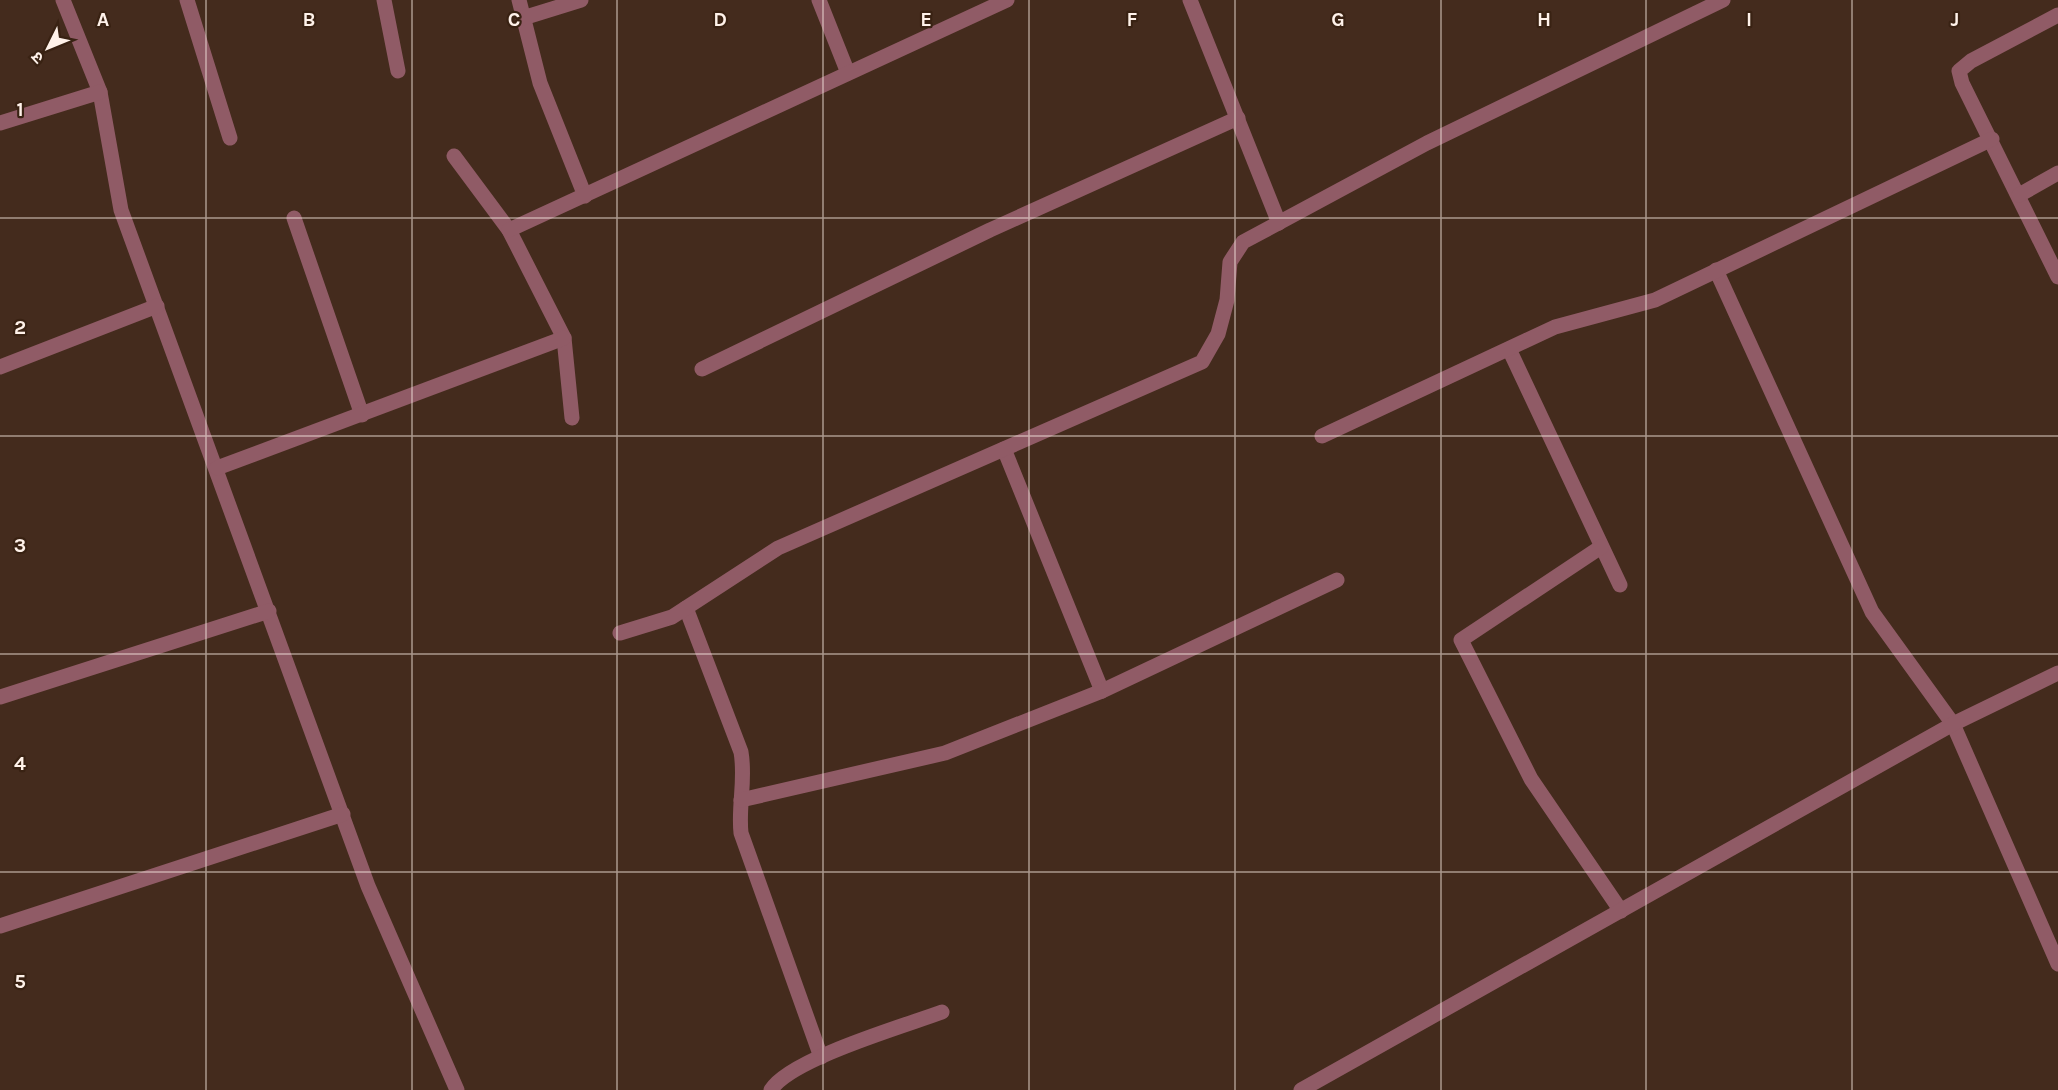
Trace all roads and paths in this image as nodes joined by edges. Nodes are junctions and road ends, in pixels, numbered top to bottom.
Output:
1 (63, 0) edge
2 (187, 0) edge
3 (384, 0) edge
4 (519, 0) edge
5 (581, 0) edge
6 (819, 0) edge
7 (1007, 0) edge
8 (1190, 0) edge
9 (1723, 0) edge
10 (2058, 15) edge
11 (523, 18) junction
12 (398, 71) dead end
13 (848, 73) junction
14 (100, 92) junction
15 (1238, 118) junction
16 (0, 123) edge
17 (230, 138) dead end
18 (1992, 139) junction
19 (454, 156) dead end
20 (2058, 173) edge
21 (2019, 195) junction
22 (585, 196) junction
23 (294, 218) dead end
24 (1279, 223) junction
25 (509, 230) junction
26 (1716, 270) junction
27 (2058, 277) edge
28 (157, 306) junction
29 (564, 338) junction
30 (1509, 349) junction
31 (0, 367) edge
32 (702, 369) dead end
33 (362, 415) junction
34 (572, 418) dead end
35 (1322, 436) dead end
36 (1004, 449) junction
37 (217, 468) junction
38 (1601, 547) junction
39 (1337, 580) dead end
40 (1620, 585) dead end
41 (686, 608) junction
42 (269, 611) junction
43 (620, 633) dead end
44 (2058, 673) edge
45 (1102, 691) junction
46 (0, 697) edge
47 (1953, 724) junction
48 (741, 800) junction
49 (342, 814) junction
50 (1621, 911) junction
51 (0, 926) edge
52 (2058, 964) edge
53 (942, 1012) dead end
54 (821, 1057) junction
55 (457, 1090) edge
56 (771, 1090) edge
57 (1302, 1090) edge

1 - 14 street
2 - 17 street
3 - 12 street
4 - 11 street
5 - 11 street
6 - 13 street
7 - 13 street
8 - 15 street
9 - 24 street
10 - 18 street
11 - 22 street
13 - 22 street
14 - 16 street
14 - 28 street
15 - 24 street
15 - 32 street
18 - 21 street
18 - 26 street
19 - 25 street
20 - 21 street
21 - 27 street
22 - 25 street
23 - 33 street
24 - 36 street
25 - 29 street
26 - 30 street
26 - 47 street
28 - 31 street
28 - 37 street
29 - 33 street
29 - 34 street
30 - 35 street
30 - 38 street
33 - 37 street
36 - 41 street
36 - 45 street
37 - 42 street
38 - 40 street
38 - 50 street
39 - 45 street
41 - 43 street
41 - 48 street
42 - 46 street
42 - 49 street
44 - 47 street
45 - 48 street
47 - 50 street
47 - 52 street
48 - 54 street
49 - 51 street
49 - 55 street
50 - 57 street
53 - 54 street
54 - 56 street

